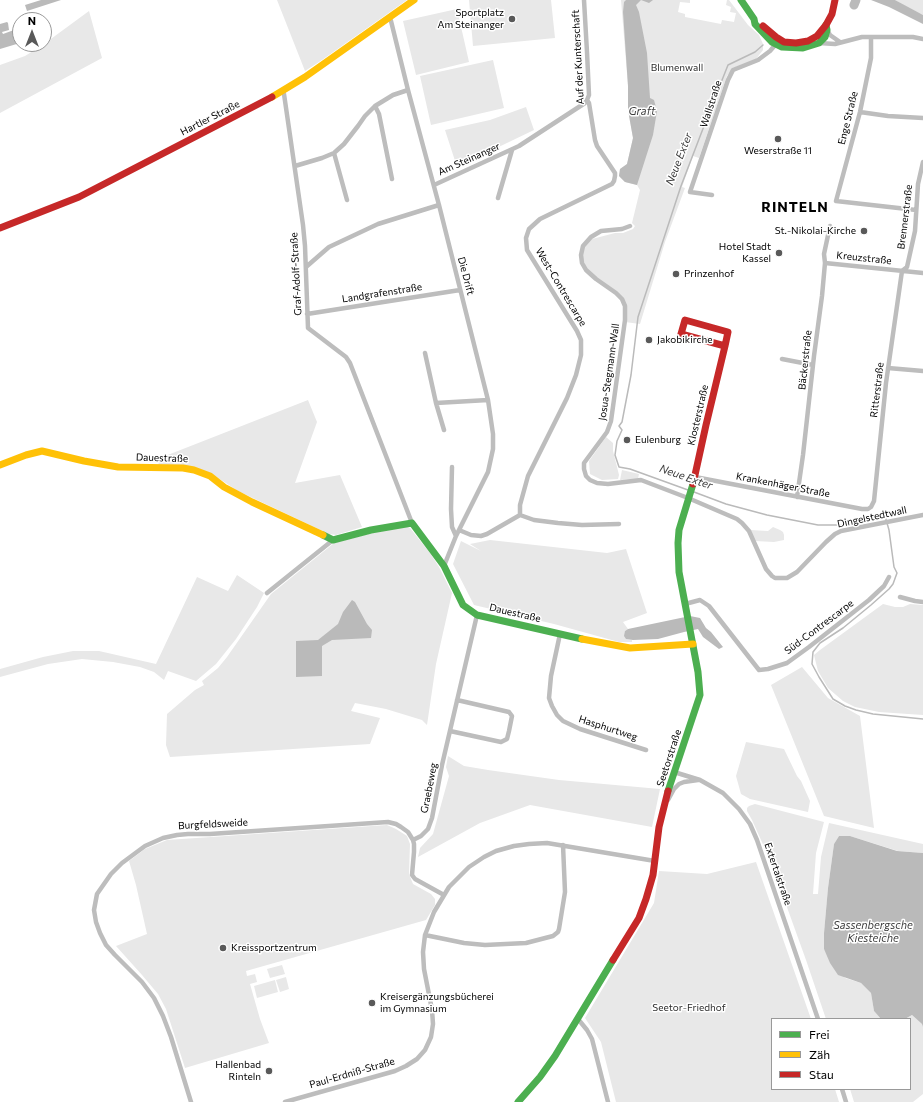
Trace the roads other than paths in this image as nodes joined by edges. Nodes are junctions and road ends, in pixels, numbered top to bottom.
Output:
1 (414, 0) edge
2 (584, 0) edge
3 (741, 0) edge
4 (835, 0) edge
5 (390, 18) junction
6 (754, 19) junction
7 (827, 28) junction
8 (871, 38) junction
9 (923, 39) edge
10 (816, 41) junction
11 (840, 42) junction
12 (776, 44) junction
13 (408, 90) junction
14 (282, 91) junction
15 (588, 100) junction
16 (375, 106) junction
17 (860, 112) junction
18 (923, 118) edge
19 (512, 150) junction
20 (334, 153) junction
21 (923, 162) edge
22 (295, 166) junction
23 (615, 178) joint
24 (392, 179) dead end
25 (434, 185) junction
26 (917, 191) junction
27 (923, 193) edge
28 (712, 195) dead end
29 (498, 198) dead end
30 (347, 200) dead end
31 (439, 205) junction
32 (916, 210) junction
33 (630, 226) dead end
34 (830, 226) dead end
35 (0, 228) edge
36 (825, 263) junction
37 (306, 267) junction
38 (902, 271) junction
39 (923, 273) edge
40 (460, 290) junction
41 (307, 314) junction
42 (725, 346) junction
43 (425, 354) dead end
44 (782, 359) dead end
45 (813, 365) junction
46 (888, 368) junction
47 (923, 371) edge
48 (488, 400) junction
49 (436, 403) junction
50 (444, 430) dead end
51 (0, 465) edge
52 (452, 467) dead end
53 (695, 477) junction
54 (690, 493) junction
55 (797, 497) junction
56 (868, 509) joint
57 (520, 515) junction
58 (923, 515) edge
59 (412, 523) junction
60 (619, 524) dead end
61 (459, 530) junction
62 (456, 536) junction
63 (333, 540) junction
64 (444, 566) junction
65 (889, 577) dead end
66 (267, 593) dead end
67 (900, 597) dead end
68 (923, 602) edge
69 (685, 604) junction
70 (477, 615) junction
71 (560, 634) junction
72 (693, 641) junction
73 (457, 700) junction
74 (450, 731) junction
75 (646, 750) dead end
76 (674, 772) junction
77 (700, 780) junction
78 (664, 806) junction
79 (413, 840) junction
80 (563, 846) junction
81 (655, 861) junction
82 (444, 895) junction
83 (424, 935) junction
84 (818, 1018) edge
85 (578, 1019) junction
86 (842, 1090) edge
87 (191, 1102) edge
88 (285, 1102) edge
89 (518, 1102) edge
90 (608, 1102) edge
91 (846, 1102) edge

1 - 5 street, Hartler Straße
2 - 15 street, Auf der Kunterschaft
3 - 6 street
4 - 7 street
5 - 13 street, Die Drift
5 - 14 street, Hartler Straße
6 - 10 street
6 - 12 street
7 - 10 street
7 - 11 street
8 - 9 street
8 - 11 street
8 - 17 street, Enge Straße
10 - 11 street
10 - 12 street
12 - 28 street, Wallstraße
13 - 16 street
13 - 25 street, Die Drift
14 - 22 street, Graf-Adolf-Straße
14 - 35 street, Hartler Straße
15 - 19 street, Am Steinanger
15 - 23 street, Auf der Kunterschaft
16 - 20 street
16 - 24 street
17 - 18 street
17 - 32 street, Enge Straße
19 - 25 street, Am Steinanger
19 - 29 street, Am Steinanger
20 - 22 street
20 - 30 street
21 - 26 street, Brennerstraße
22 - 37 street, Graf-Adolf-Straße
23 - 57 street, West-Contrescarpe
25 - 31 street, Die Drift
26 - 27 street
26 - 32 street, Brennerstraße
31 - 37 street
31 - 40 street, Die Drift
32 - 38 street, Brennerstraße
33 - 54 street, Josua-Stegmann-Wall
34 - 36 street, Bäckerstraße
36 - 38 street, Kreuzstraße
36 - 45 street, Bäckerstraße
37 - 41 street, Graf-Adolf-Straße
38 - 39 street, Kreuzstraße
38 - 46 street, Ritterstraße
40 - 41 street, Landgrafenstraße
40 - 48 street, Die Drift
41 - 59 street, Graf-Adolf-Straße
42 - 42 street, Klosterstraße
42 - 53 street, Klosterstraße
43 - 49 street
44 - 45 street
45 - 55 street, Bäckerstraße
46 - 47 street
46 - 56 street, Ritterstraße
48 - 49 street
48 - 61 street, Die Drift
49 - 50 street
51 - 63 street, Dauestraße
52 - 62 street
53 - 54 street, Klosterstraße
53 - 55 street, Krankenhäger Straße
54 - 58 street, Dingelstedtwall
54 - 69 street, Seetorstraße
55 - 56 street, Krankenhäger Straße
57 - 60 street
57 - 61 street
59 - 63 street
59 - 64 street, Dauestraße
61 - 62 street, Die Drift
62 - 64 street, Die Drift
63 - 66 street
64 - 70 street, Dauestraße
65 - 69 street, Süd-Contrescarpe
67 - 68 street
69 - 72 street, Seetorstraße
70 - 71 street, Dauestraße
70 - 73 street, Graebeweg
71 - 72 street, Dauestraße
71 - 75 street, Hasphurtweg
72 - 76 street, Seetorstraße
73 - 74 street, Graebeweg
73 - 74 street
74 - 79 street, Graebeweg
76 - 77 street, Extertalstraße
76 - 78 street, Seetorstraße
77 - 78 street
77 - 84 street, Extertalstraße
78 - 81 street, Seetorstraße
79 - 82 street
79 - 87 street, Burgfeldsweide
80 - 81 street, Paul-Erdniß-Straße
80 - 82 street, Paul-Erdniß-Straße
80 - 83 street
81 - 85 street, Seetorstraße
82 - 83 street, Paul-Erdniß-Straße
83 - 88 street, Paul-Erdniß-Straße
85 - 89 street, Seetorstraße
85 - 90 street
86 - 91 street

